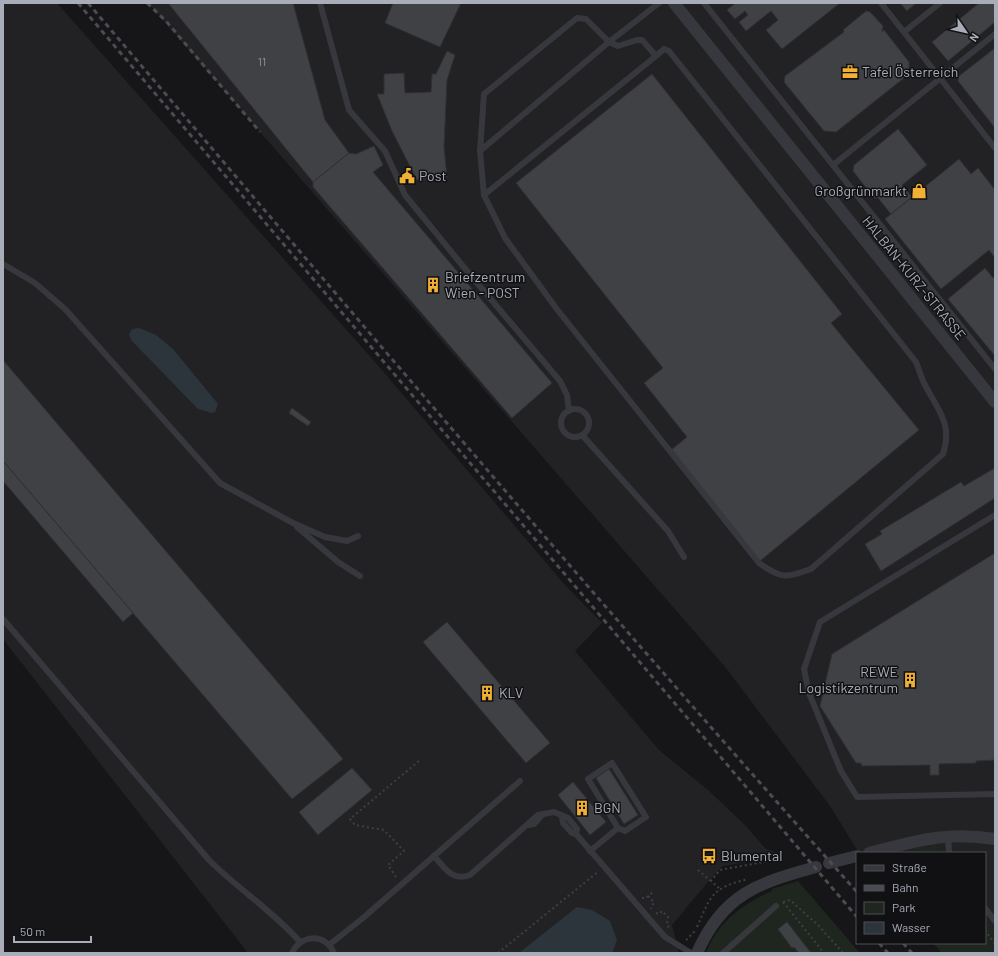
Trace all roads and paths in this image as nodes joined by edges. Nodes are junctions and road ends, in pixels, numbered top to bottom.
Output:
1 (320, 3) edge
2 (659, 3) edge
3 (674, 3) edge
4 (704, 3) edge
5 (881, 3) edge
6 (940, 3) edge
7 (904, 32) junction
8 (995, 34) edge
9 (609, 42) junction
10 (656, 56) junction
11 (940, 79) junction
12 (995, 148) edge
13 (480, 151) junction
14 (833, 165) junction
15 (484, 196) junction
16 (3, 264) edge
17 (995, 368) edge
18 (995, 402) edge
19 (569, 411) junction
20 (582, 436) junction
21 (995, 516) edge
22 (293, 523) junction
23 (358, 536) dead end
24 (684, 557) dead end
25 (360, 576) dead end
26 (3, 619) edge
27 (420, 760) dead end
28 (520, 781) dead end
29 (995, 794) edge
30 (618, 828) junction
31 (948, 835) junction
32 (995, 839) edge
33 (590, 851) junction
34 (873, 852) edge
35 (949, 852) edge
36 (434, 856) junction
37 (856, 856) edge
38 (779, 864) dead end
39 (829, 864) dead end
40 (605, 867) junction
41 (816, 867) dead end
42 (698, 870) dead end
43 (396, 877) dead end
44 (711, 881) junction
45 (719, 888) dead end
46 (654, 891) dead end
47 (639, 895) dead end
48 (648, 896) junction
49 (783, 902) junction
50 (776, 906) joint
51 (986, 909) edge
52 (995, 921) edge
53 (696, 930) dead end
54 (986, 931) edge
55 (671, 933) dead end
56 (682, 940) dead end
57 (300, 942) junction
58 (995, 944) edge
59 (329, 945) junction
60 (292, 953) edge
61 (334, 953) edge
62 (498, 953) edge
63 (691, 953) edge
64 (697, 953) edge
65 (723, 953) edge
66 (824, 953) edge
67 (843, 953) edge

1 - 19 lane
2 - 9 lane
3 - 18 street, HALBAN-KURZ-STRASSE
4 - 14 lane
5 - 7 lane
6 - 7 lane
7 - 11 lane
8 - 11 lane
9 - 10 lane
9 - 13 lane
9 - 13 lane
10 - 15 lane
10 - 15 lane
11 - 12 lane
11 - 14 lane
13 - 15 lane
14 - 17 lane
16 - 22 lane
19 - 20 lane
19 - 20 lane
20 - 24 lane
21 - 29 lane
22 - 23 lane
22 - 25 lane
26 - 57 lane
27 - 43 path
28 - 36 lane
30 - 30 lane
30 - 33 lane
31 - 32 street
31 - 34 street
31 - 35 lane
33 - 36 lane
33 - 40 lane
36 - 59 lane
37 - 39 street
38 - 44 path
40 - 62 path
40 - 63 lane
41 - 64 street
42 - 44 path
44 - 45 path
46 - 48 path
47 - 48 path
48 - 55 path
49 - 50 path
49 - 66 path
49 - 67 path
50 - 65 lane
51 - 52 lane
53 - 56 path
54 - 58 path
57 - 59 lane
57 - 60 lane
59 - 61 lane

